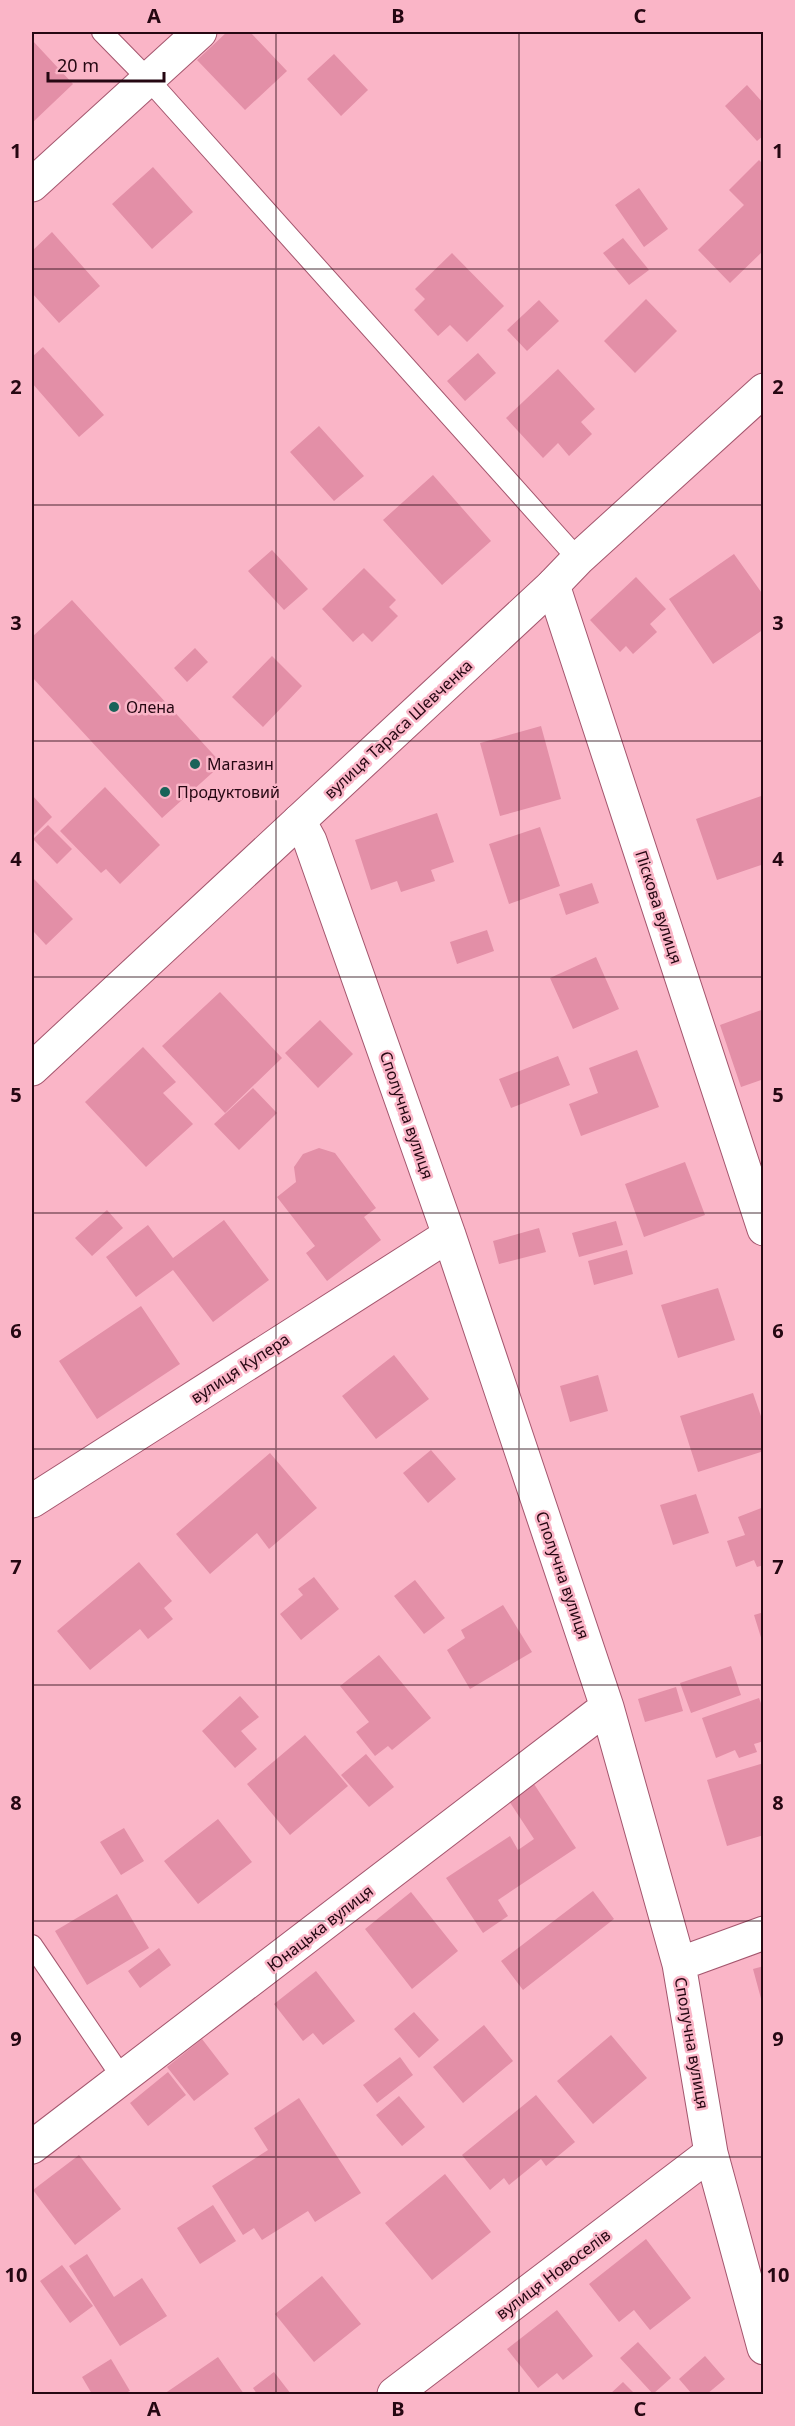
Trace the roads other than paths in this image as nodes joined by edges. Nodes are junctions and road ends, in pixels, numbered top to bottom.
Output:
1 (102, 32) edge
2 (200, 32) edge
3 (148, 79) junction
4 (32, 185) edge
5 (764, 390) edge
6 (578, 559) junction
7 (553, 585) junction
8 (299, 821) junction
9 (32, 1069) edge
10 (764, 1229) edge
11 (449, 1235) junction
12 (32, 1501) edge
13 (607, 1707) junction
14 (764, 1933) edge
15 (32, 1945) edge
16 (679, 1964) junction
17 (123, 2079) junction
18 (32, 2147) edge
19 (711, 2153) junction
20 (764, 2348) edge
21 (394, 2394) edge

1 - 3 lane
2 - 3 street
3 - 4 street
3 - 6 lane
5 - 6 street, вулиця Тараса Шевченка
6 - 7 street, вулиця Тараса Шевченка
7 - 8 street, вулиця Тараса Шевченка
7 - 10 street, Піскова вулиця
8 - 9 street, вулиця Тараса Шевченка
8 - 11 street, Сполучна вулиця
11 - 12 street, вулиця Купера
11 - 13 street, Сполучна вулиця
13 - 16 street, Сполучна вулиця
13 - 17 street, Юнацька вулиця
14 - 16 street
15 - 17 lane
16 - 19 street, Сполучна вулиця
17 - 18 street, Юнацька вулиця
19 - 20 street, Сполучна вулиця
19 - 21 street, вулиця Новоселів

